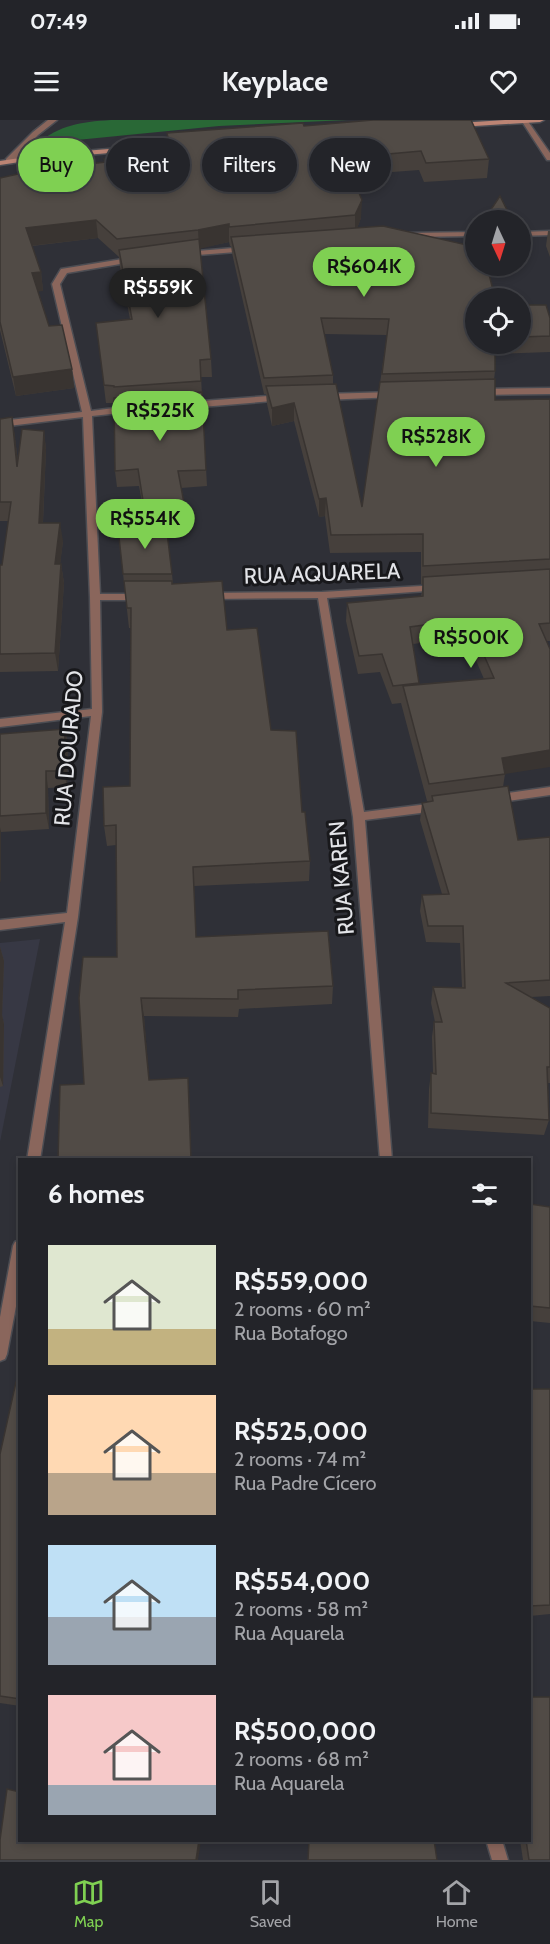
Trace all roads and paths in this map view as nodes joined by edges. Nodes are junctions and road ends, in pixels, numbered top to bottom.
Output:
1 (52, 120) edge
2 (540, 120) edge
3 (524, 121) edge
4 (484, 122) edge
5 (450, 125) edge
6 (196, 144) edge
7 (550, 158) edge
8 (4, 162) edge
9 (550, 233) edge
10 (465, 234) edge
11 (531, 234) edge
12 (399, 235) edge
13 (250, 248) edge
14 (181, 255) edge
15 (147, 258) edge
16 (550, 391) edge
17 (467, 393) edge
18 (408, 394) edge
19 (291, 397) edge
20 (314, 397) edge
21 (177, 405) edge
22 (143, 408) edge
23 (87, 412) junction
24 (0, 424) edge
25 (447, 588) edge
26 (322, 595) junction
27 (202, 596) edge
28 (95, 597) junction
29 (155, 597) edge
30 (97, 712) junction
31 (0, 723) edge
32 (550, 791) edge
33 (483, 800) edge
34 (449, 805) edge
35 (359, 817) junction
36 (72, 917) junction
37 (0, 925) edge
38 (33, 1158) edge
39 (386, 1158) edge
40 (18, 1257) edge
41 (0, 1354) edge
42 (495, 1842) edge
43 (500, 1860) edge

1 - 8 street
2 - 3 street
3 - 4 street
3 - 7 street
4 - 5 street
6 - 8 street
9 - 11 street
10 - 12 street
13 - 14 street
15 - 23 street, RUA DOURADO
16 - 17 street
18 - 20 street
19 - 21 street
22 - 23 street
23 - 24 street
23 - 28 street, RUA DOURADO
25 - 26 street, RUA AQUARELA
26 - 27 street, RUA AQUARELA
26 - 35 street, RUA KAREN
28 - 29 street
28 - 30 street, RUA DOURADO
30 - 31 street
30 - 36 street, RUA DOURADO
32 - 33 street
34 - 35 street
35 - 39 street, RUA KAREN
36 - 37 street
36 - 38 street, RUA DOURADO
40 - 41 street
42 - 43 street

